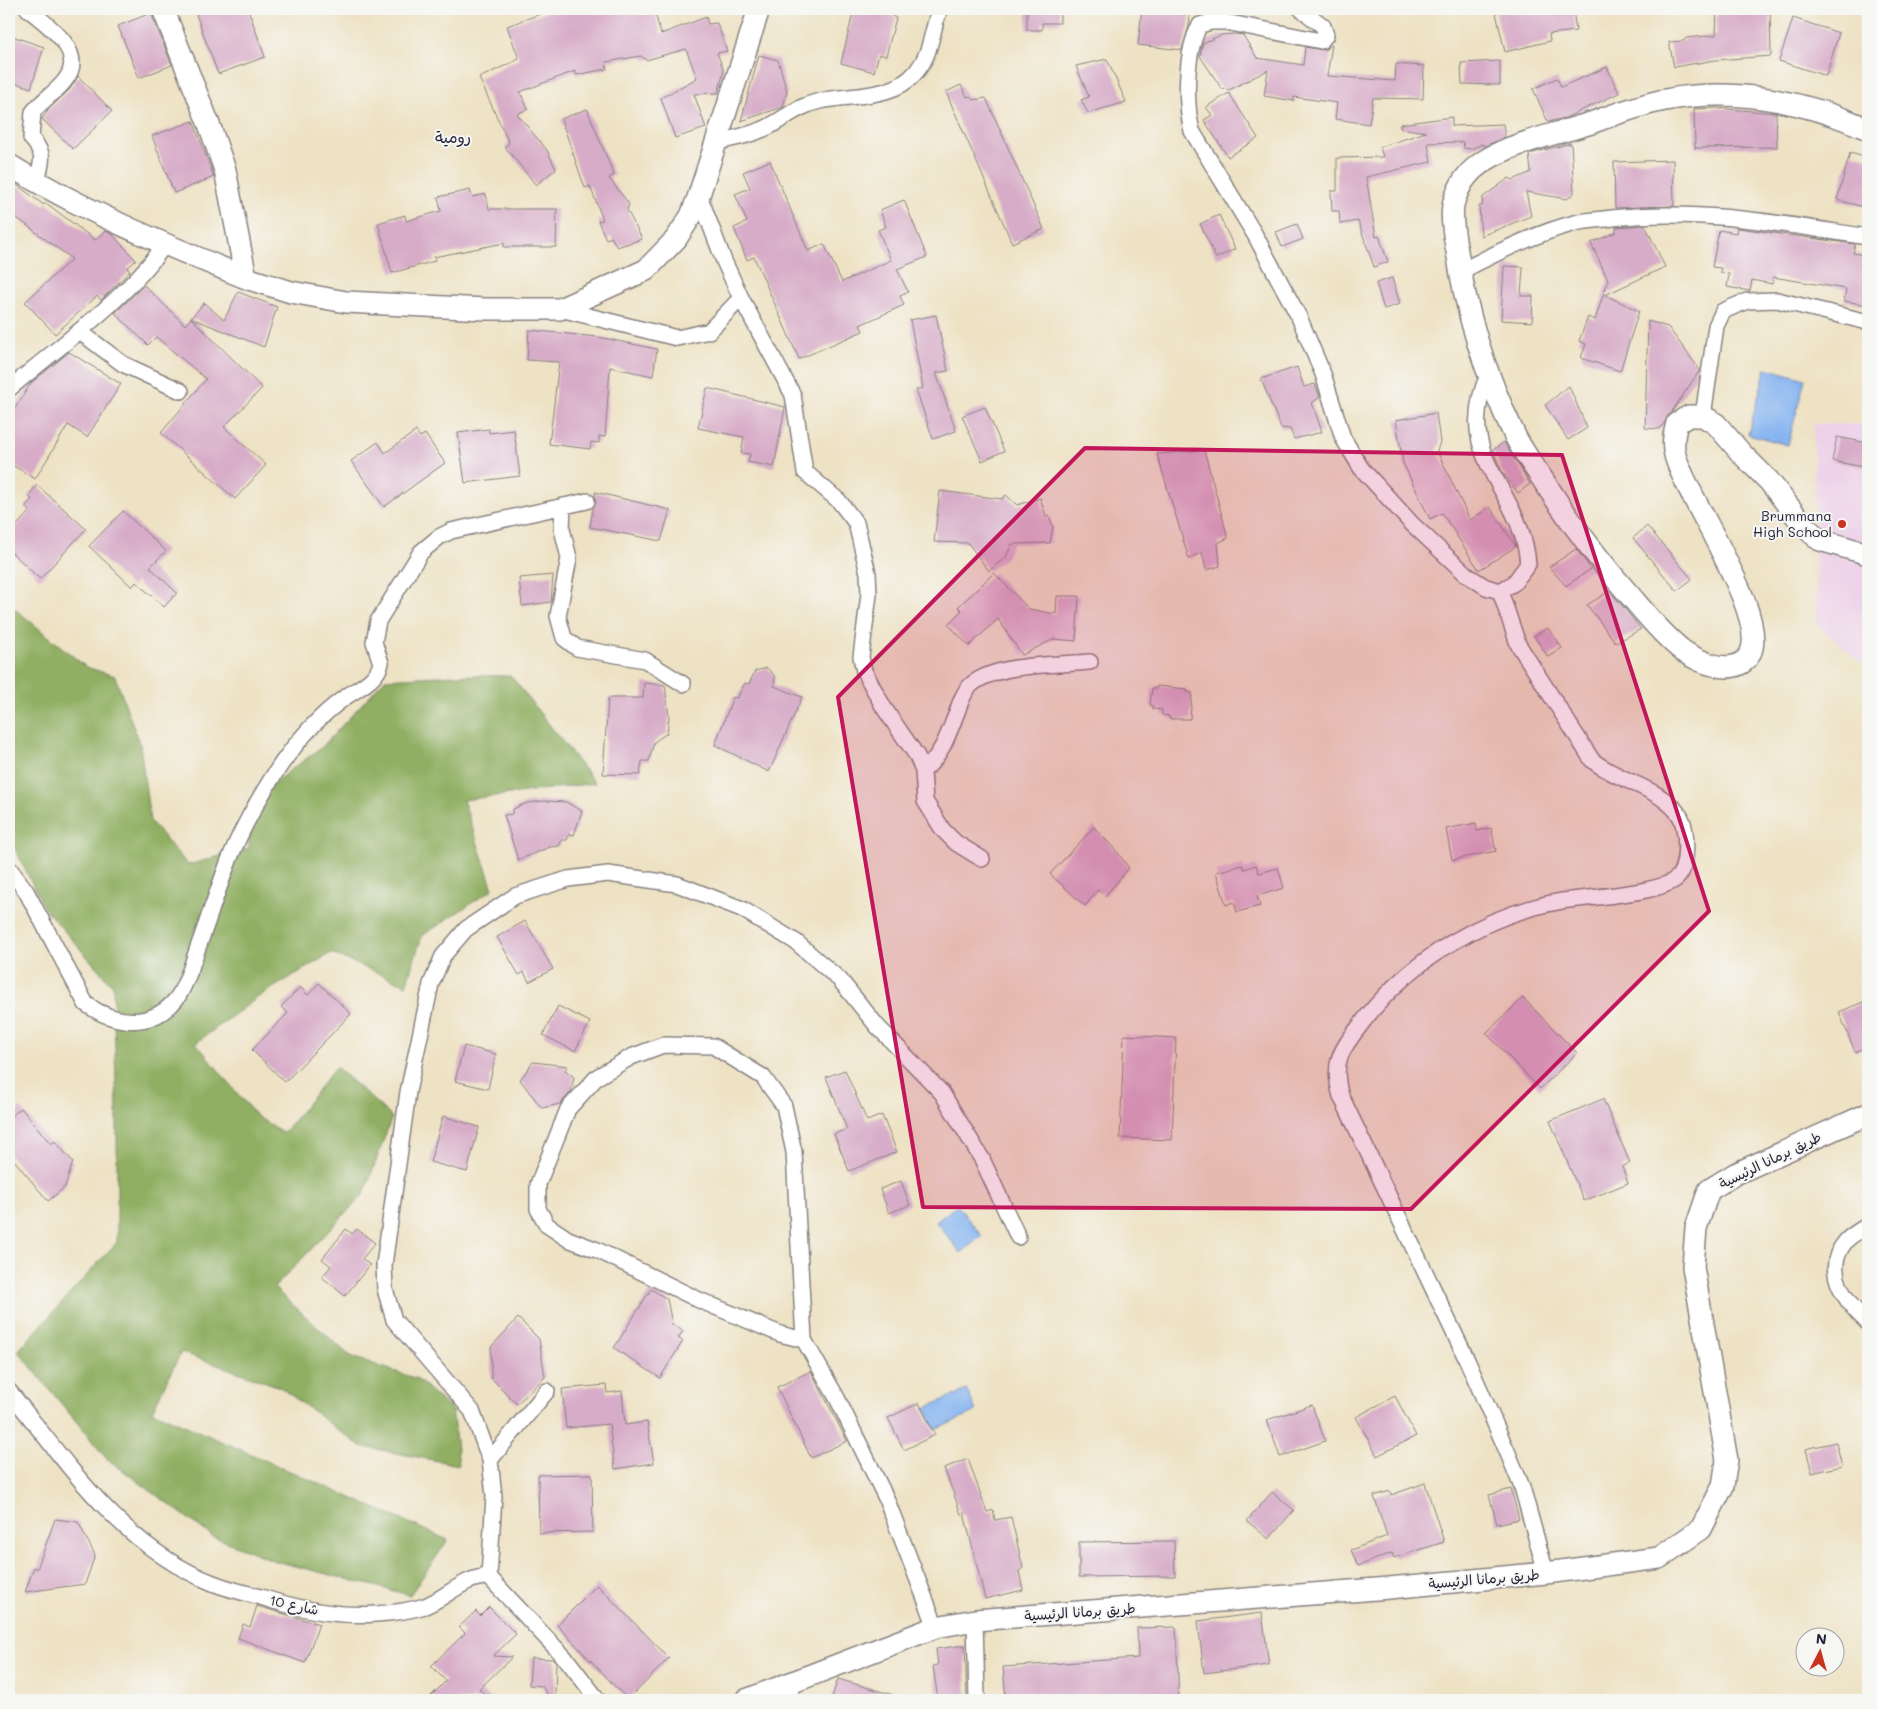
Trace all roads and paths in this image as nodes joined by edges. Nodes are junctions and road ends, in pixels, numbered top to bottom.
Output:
1 (28, 9) edge
2 (163, 9) edge
3 (759, 9) edge
4 (940, 9) edge
5 (1300, 9) edge
6 (1868, 129) edge
7 (717, 142) junction
8 (9, 165) edge
9 (37, 181) junction
10 (699, 195) junction
11 (1868, 237) edge
12 (165, 244) junction
13 (1460, 272) junction
14 (246, 278) junction
15 (741, 298) junction
16 (560, 309) junction
17 (1868, 322) edge
18 (79, 331) junction
19 (1489, 373) junction
20 (9, 389) edge
21 (181, 391) dead end
22 (1702, 416) junction
23 (587, 501) dead end
24 (563, 506) junction
25 (1868, 554) edge
26 (1500, 591) junction
27 (1090, 662) dead end
28 (683, 684) dead end
29 (923, 771) junction
30 (982, 859) dead end
31 (9, 868) edge
32 (1868, 1114) edge
33 (1868, 1225) edge
34 (1018, 1237) dead end
35 (1868, 1323) edge
36 (804, 1340) junction
37 (9, 1391) edge
38 (548, 1391) dead end
39 (490, 1460) junction
40 (1546, 1573) junction
41 (489, 1577) junction
42 (975, 1620) junction
43 (936, 1627) junction
44 (791, 1691) edge
45 (598, 1700) edge
46 (746, 1700) edge
47 (977, 1700) edge

1 - 9 street
2 - 14 street
3 - 7 street
4 - 7 street
5 - 26 street
6 - 13 street
7 - 10 street
8 - 9 street
9 - 12 street
10 - 15 street
10 - 16 street
11 - 13 street
12 - 14 street
12 - 18 street
13 - 19 street
14 - 16 street
15 - 16 street
15 - 29 street
17 - 22 street
18 - 20 street
18 - 21 street
19 - 22 street
19 - 26 street
22 - 25 street
23 - 24 street
24 - 28 street
24 - 31 street
26 - 40 street
27 - 29 street
29 - 30 street
32 - 40 street, طريق برمانا الرئيسية
33 - 35 street
34 - 39 street
36 - 36 street
36 - 43 street
37 - 41 street, شارع 10
38 - 39 street
39 - 41 street
40 - 42 street, طريق برمانا الرئيسية
41 - 45 street
42 - 43 street, طريق برمانا الرئيسية
42 - 47 street
43 - 44 street, طريق برمانا الرئيسية
44 - 46 street, طريق برمانا الرئيسية

